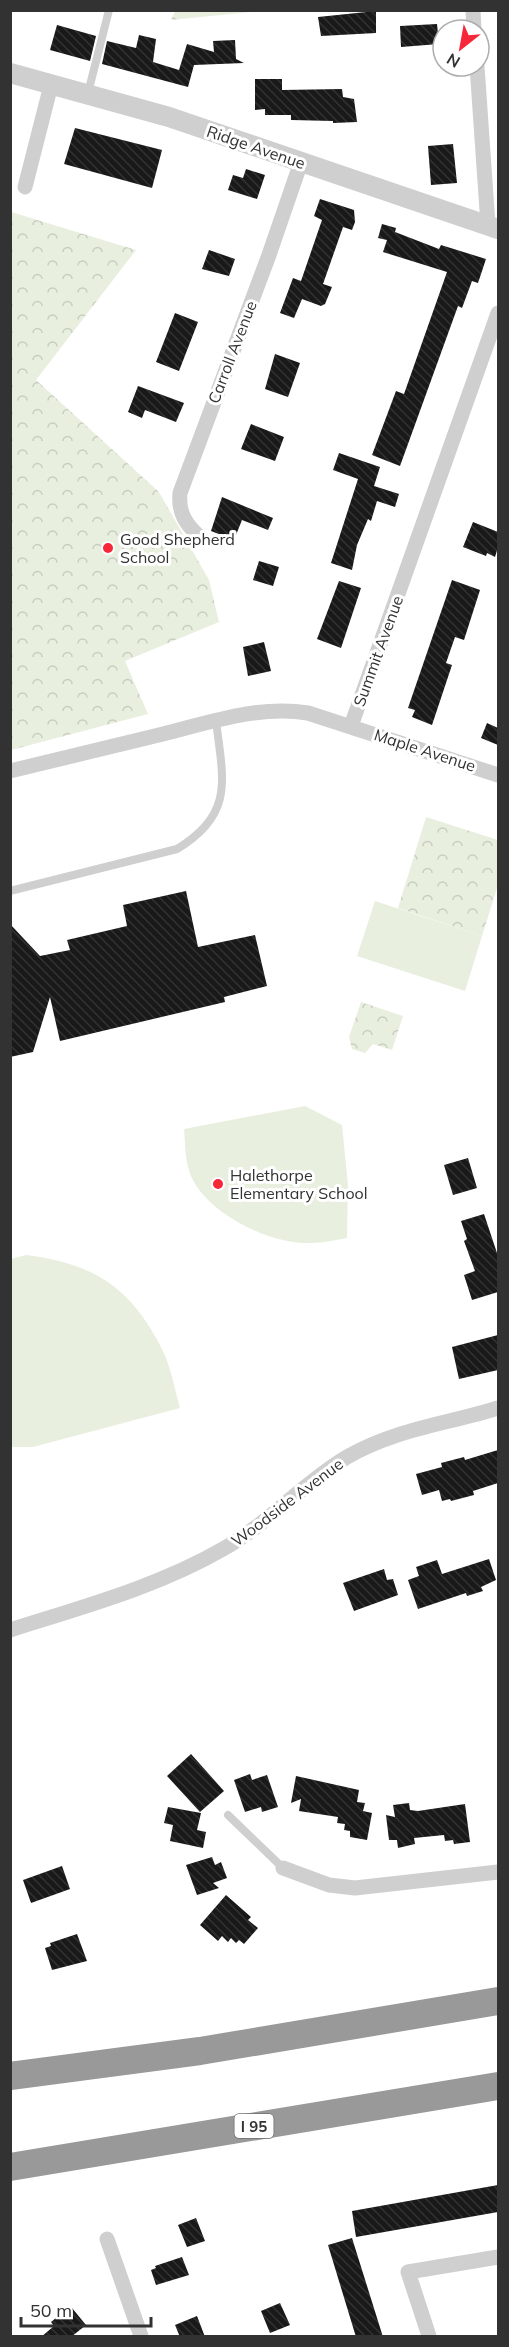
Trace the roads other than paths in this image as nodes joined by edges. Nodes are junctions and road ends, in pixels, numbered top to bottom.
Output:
1 (109, 10) edge
2 (10, 73) edge
3 (478, 78) edge
4 (51, 85) junction
5 (88, 95) junction
6 (301, 162) junction
7 (25, 187) dead end
8 (493, 227) edge
9 (498, 313) edge
10 (201, 538) dead end
11 (216, 721) junction
12 (351, 726) junction
13 (10, 771) edge
14 (498, 775) edge
15 (10, 891) edge
16 (498, 1408) edge
17 (10, 1630) edge
18 (228, 1815) dead end
19 (283, 1868) joint
20 (498, 1872) edge
21 (498, 2001) edge
22 (10, 2076) edge
23 (498, 2086) edge
24 (10, 2167) edge
25 (107, 2239) dead end
26 (498, 2257) edge
27 (141, 2337) edge
28 (429, 2337) edge

1 - 5 lane
2 - 4 street, Ridge Avenue
3 - 8 street
4 - 5 street, Ridge Avenue
4 - 7 street
5 - 6 street, Ridge Avenue
6 - 8 street, Ridge Avenue
6 - 10 street, Carroll Avenue
9 - 12 street, Summit Avenue
11 - 12 street, Summit Avenue
11 - 13 street, Summit Avenue
11 - 15 lane
12 - 14 street, Maple Avenue
16 - 17 street, Woodside Avenue
18 - 19 lane
19 - 20 street
21 - 22 highway
23 - 24 highway, I 95
25 - 27 street
26 - 28 street

